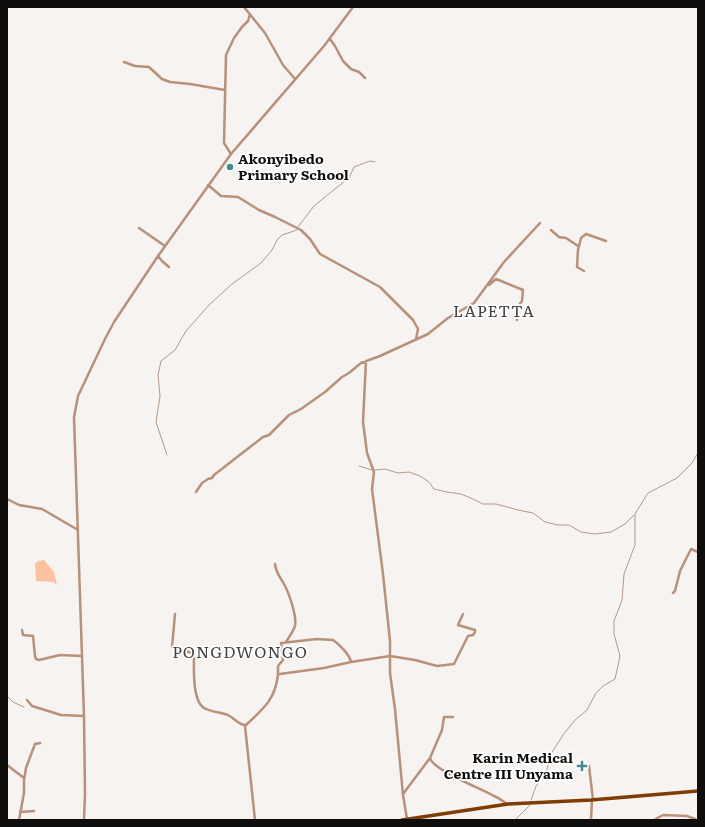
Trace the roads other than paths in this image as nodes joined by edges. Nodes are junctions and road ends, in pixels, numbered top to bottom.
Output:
1 (244, 7) edge
2 (352, 7) edge
3 (250, 14) junction
4 (249, 19) junction
5 (254, 21) junction
6 (330, 39) junction
7 (124, 62) dead end
8 (366, 78) dead end
9 (295, 79) junction
10 (225, 90) junction
11 (231, 154) junction
12 (208, 185) junction
13 (540, 223) dead end
14 (140, 228) dead end
15 (551, 230) dead end
16 (606, 241) dead end
17 (164, 246) junction
18 (578, 247) junction
19 (158, 256) junction
20 (169, 267) dead end
21 (584, 271) dead end
22 (487, 287) junction
23 (517, 320) dead end
24 (416, 339) junction
25 (366, 361) junction
26 (196, 492) dead end
27 (7, 499) edge
28 (78, 530) junction
29 (698, 552) edge
30 (275, 564) dead end
31 (673, 593) dead end
32 (175, 614) dead end
33 (463, 614) dead end
34 (22, 630) dead end
35 (286, 643) junction
36 (82, 656) junction
37 (390, 656) junction
38 (351, 662) junction
39 (278, 675) junction
40 (27, 700) dead end
41 (84, 716) junction
42 (453, 717) dead end
43 (245, 726) junction
44 (40, 743) dead end
45 (430, 758) junction
46 (7, 765) edge
47 (589, 766) dead end
48 (24, 778) junction
49 (698, 791) edge
50 (402, 794) junction
51 (592, 800) junction
52 (508, 804) junction
53 (34, 811) dead end
54 (20, 812) junction
55 (698, 816) edge
56 (407, 819) junction
57 (19, 820) edge
58 (84, 820) edge
59 (255, 820) edge
60 (402, 820) edge
61 (591, 820) edge
62 (654, 820) edge
63 (695, 820) edge

1 - 3 street
2 - 6 street
3 - 4 street
3 - 5 street
4 - 5 street
4 - 10 street
5 - 9 street
6 - 8 street
6 - 9 street
7 - 10 street
9 - 11 street
10 - 11 street
11 - 12 street
12 - 17 street
12 - 24 street
13 - 22 street
14 - 17 street
15 - 18 street
16 - 18 street
17 - 19 street
18 - 21 street
19 - 20 street
19 - 28 street
22 - 23 street
22 - 24 street
24 - 25 street
25 - 26 street
25 - 37 street
27 - 28 street
28 - 36 street
29 - 31 street
30 - 35 street
32 - 43 street
33 - 37 street
34 - 36 street
35 - 38 street
35 - 39 street
36 - 41 street
37 - 38 street
37 - 50 street
38 - 39 street
39 - 43 street
40 - 41 street
41 - 58 street
42 - 45 street
43 - 59 street
44 - 48 street
45 - 50 street
45 - 52 street
46 - 48 street
47 - 51 street
48 - 54 street
49 - 51 main road
50 - 56 street
51 - 52 main road
51 - 61 street
52 - 56 main road
53 - 54 street
54 - 57 street
55 - 63 street
56 - 60 main road
62 - 63 street

